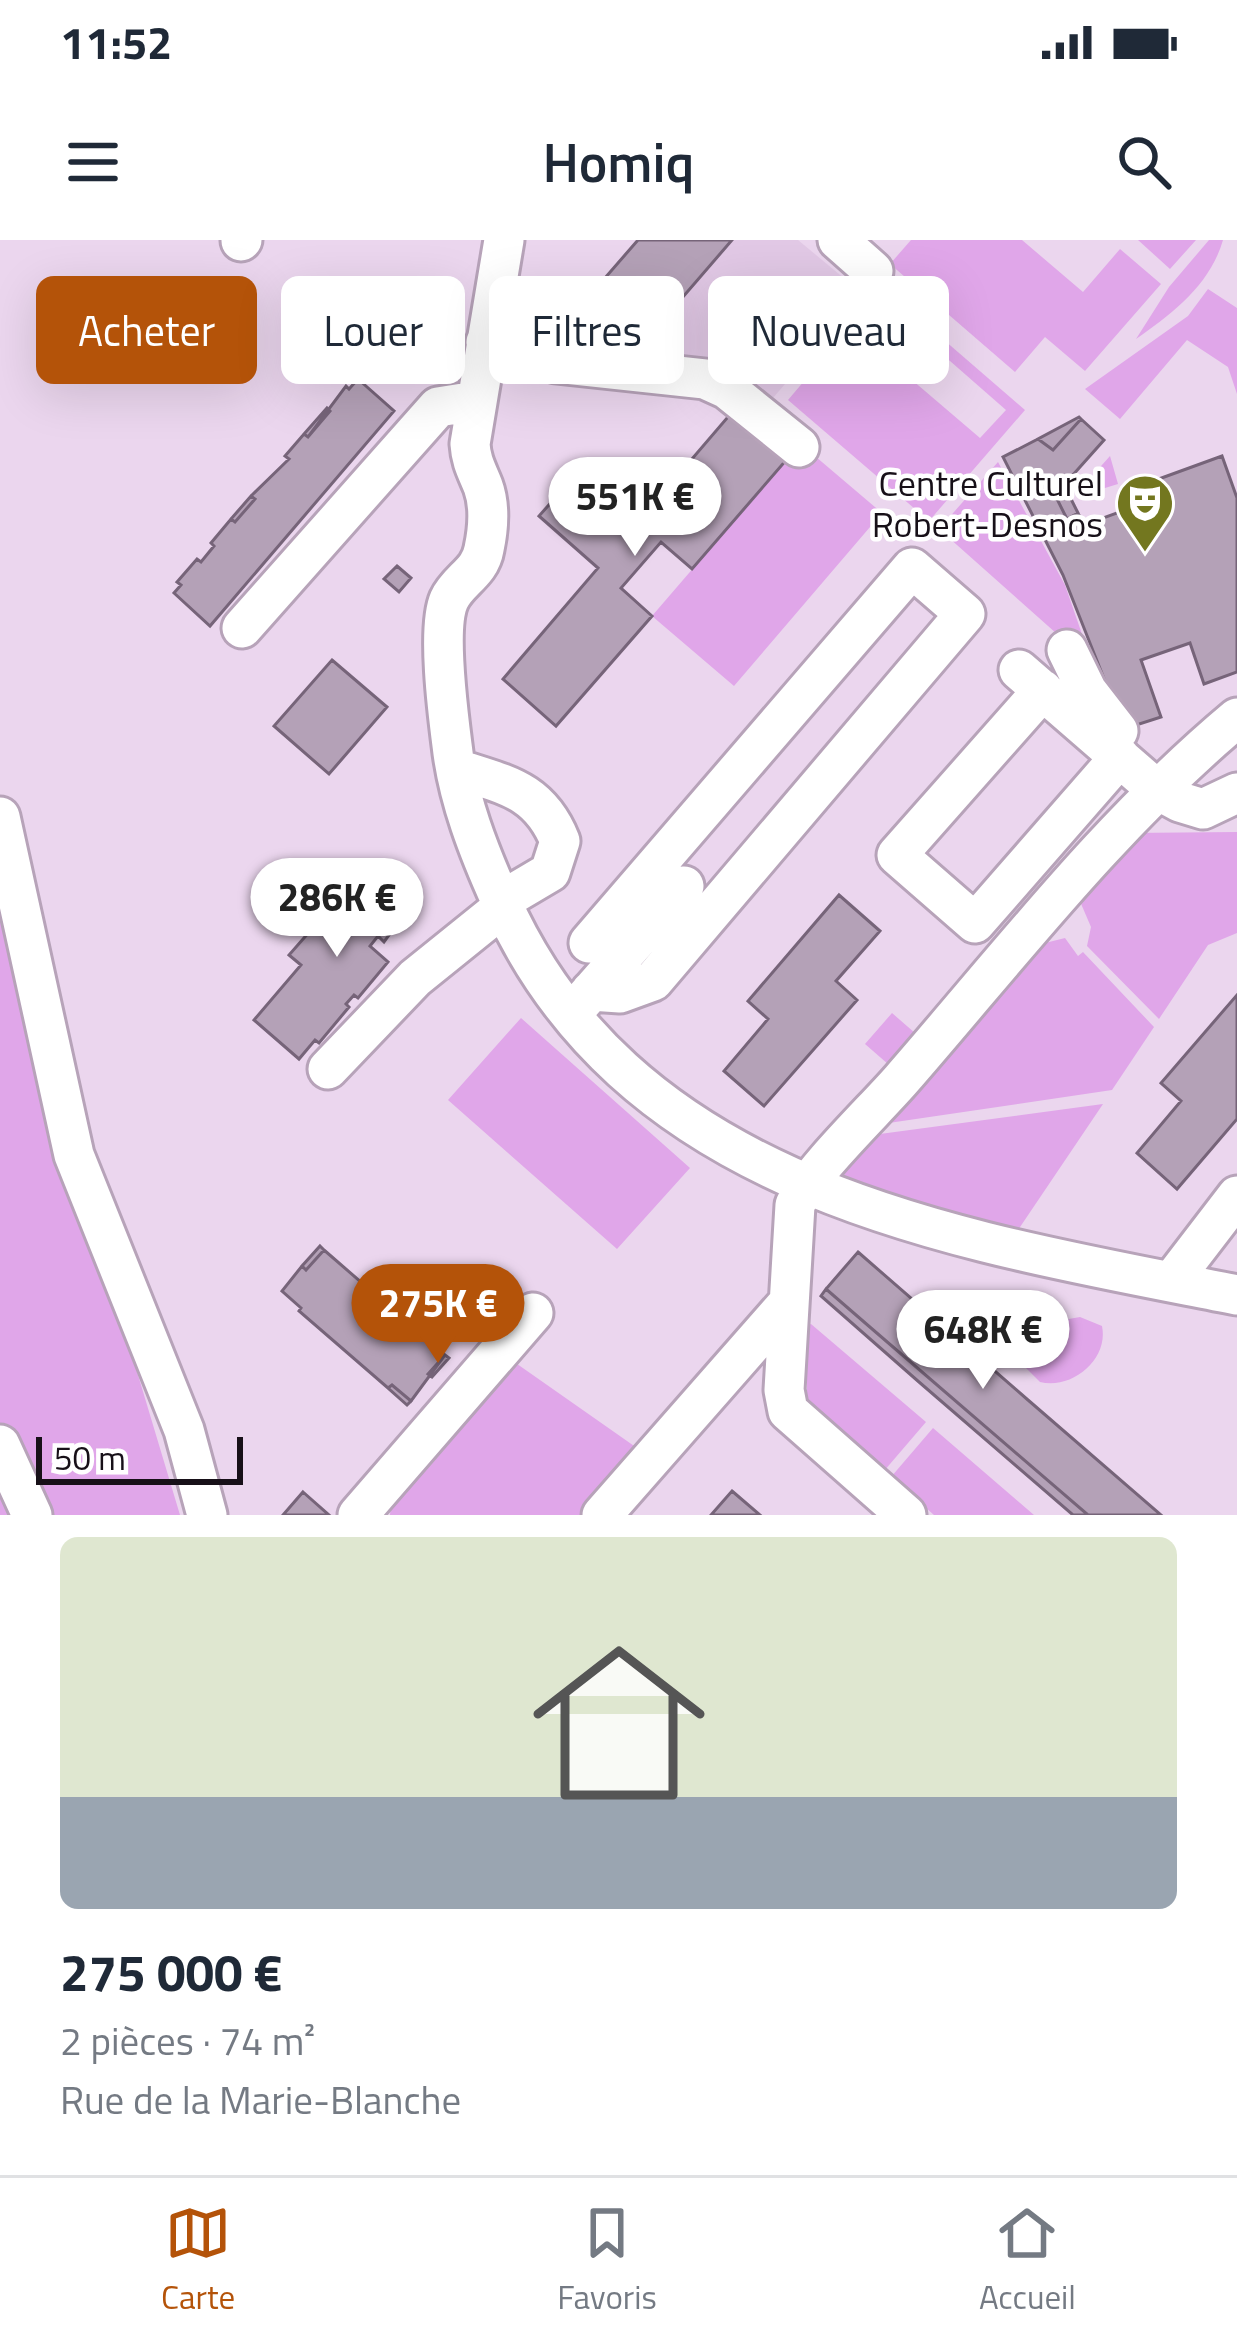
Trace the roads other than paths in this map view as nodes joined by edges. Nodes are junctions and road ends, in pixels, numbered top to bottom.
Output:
1 (504, 240) edge
2 (838, 240) edge
3 (873, 271) dead end
4 (486, 342) junction
5 (476, 401) junction
6 (799, 447) dead end
7 (242, 628) dead end
8 (1067, 650) dead end
9 (1237, 718) edge
10 (1120, 757) junction
11 (457, 769) junction
12 (1167, 779) junction
13 (1237, 793) edge
14 (0, 817) edge
15 (683, 886) dead end
16 (502, 904) junction
17 (589, 943) dead end
18 (582, 1002) junction
19 (328, 1070) dead end
20 (804, 1185) junction
21 (1237, 1196) edge
22 (1171, 1282) junction
23 (1237, 1294) edge
24 (789, 1302) junction
25 (532, 1313) dead end
26 (0, 1445) edge
27 (32, 1515) edge
28 (207, 1515) edge
29 (358, 1515) edge
30 (602, 1515) edge
31 (906, 1515) edge

1 - 4 street
2 - 3 street
4 - 5 street
4 - 6 street
5 - 7 street
5 - 11 street
8 - 12 street
9 - 12 street
10 - 10 street
10 - 12 street
11 - 16 street
11 - 16 street
12 - 13 street
12 - 20 street
14 - 28 street
15 - 18 street
16 - 18 street
16 - 19 street
17 - 18 street
18 - 20 street
20 - 22 street
20 - 24 street
21 - 22 street
22 - 23 street
24 - 30 street
24 - 31 street
25 - 29 street
26 - 27 street

